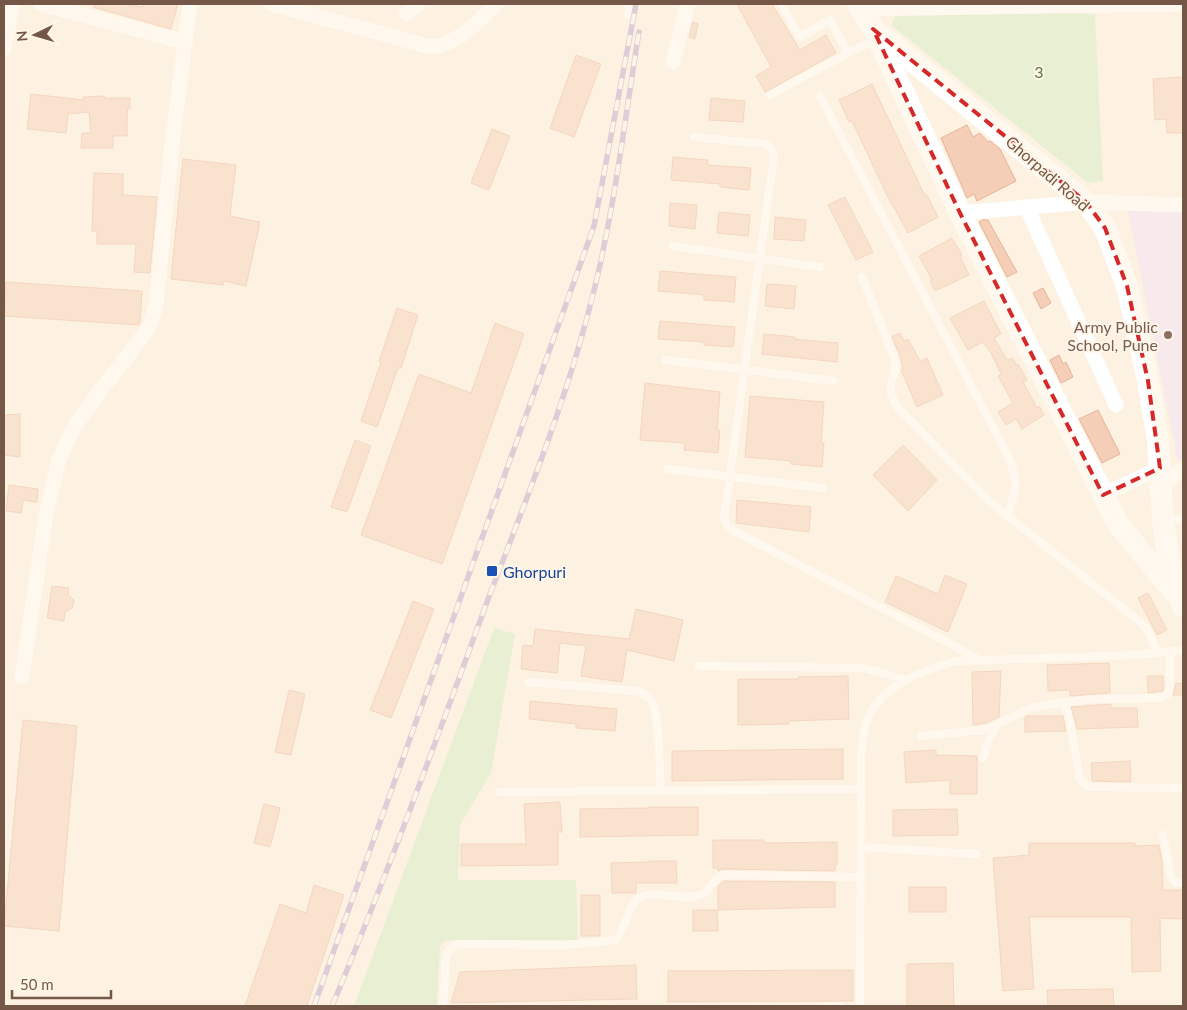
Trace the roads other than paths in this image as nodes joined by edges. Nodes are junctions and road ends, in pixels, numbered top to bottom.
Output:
1 (13, 4) edge
2 (41, 4) edge
3 (190, 4) edge
4 (272, 4) edge
5 (418, 4) edge
6 (496, 4) edge
7 (629, 4) edge
8 (688, 4) edge
9 (781, 4) edge
10 (1183, 4) edge
11 (859, 6) edge
12 (406, 14) dead end
13 (628, 15) dead end
14 (875, 33) junction
15 (185, 42) junction
16 (4, 48) edge
17 (848, 53) junction
18 (673, 62) dead end
19 (770, 95) dead end
20 (820, 96) dead end
21 (694, 137) dead end
22 (1086, 202) junction
23 (1183, 205) edge
24 (1027, 208) junction
25 (960, 213) junction
26 (673, 246) dead end
27 (760, 258) junction
28 (820, 267) dead end
29 (862, 277) dead end
30 (666, 360) dead end
31 (744, 370) junction
32 (833, 381) dead end
33 (1116, 406) dead end
34 (668, 469) dead end
35 (1183, 470) edge
36 (1161, 476) junction
37 (729, 477) junction
38 (823, 488) dead end
39 (1103, 495) junction
40 (1007, 516) junction
41 (1173, 520) edge
42 (1182, 602) edge
43 (1183, 650) edge
44 (1157, 653) junction
45 (1170, 653) junction
46 (981, 661) junction
47 (699, 666) dead end
48 (22, 677) dead end
49 (907, 680) junction
50 (529, 682) dead end
51 (1063, 703) junction
52 (996, 726) junction
53 (921, 736) dead end
54 (983, 758) dead end
55 (1183, 788) edge
56 (861, 789) junction
57 (661, 791) junction
58 (500, 792) dead end
59 (1163, 836) dead end
60 (862, 846) junction
61 (976, 854) dead end
62 (862, 877) junction
63 (1183, 883) edge
64 (443, 1006) edge
65 (827, 1006) edge
66 (840, 1006) edge
67 (860, 1006) edge

1 - 16 street
2 - 15 street
3 - 15 street
4 - 6 street
5 - 12 street
7 - 13 lane
8 - 18 street
9 - 17 lane
10 - 11 street
11 - 14 main road, Ghorpadi Road
14 - 17 lane
14 - 22 main road, Ghorpadi Road
14 - 25 main road
15 - 48 street
17 - 19 lane
20 - 40 lane
21 - 27 lane
22 - 23 street
22 - 24 street
22 - 36 main road, Ghorpadi Road
24 - 25 street
24 - 33 street
25 - 39 main road
26 - 27 lane
27 - 28 lane
27 - 31 lane
29 - 40 lane
30 - 31 lane
31 - 32 lane
31 - 37 lane
34 - 37 lane
35 - 36 street
36 - 39 street
36 - 41 main road, Ghorpadi Road
37 - 38 lane
37 - 46 lane
39 - 42 main road
40 - 44 lane
41 - 42 main road, Ghorpadi Road
43 - 45 lane
44 - 45 lane
44 - 46 lane
45 - 51 lane
46 - 49 lane
47 - 49 lane
49 - 56 lane
50 - 57 lane
51 - 52 lane
51 - 55 lane
52 - 53 lane
52 - 54 lane
56 - 57 lane
56 - 60 lane
57 - 58 lane
59 - 63 lane
60 - 61 lane
60 - 62 lane
62 - 64 lane
62 - 67 lane
65 - 66 lane

